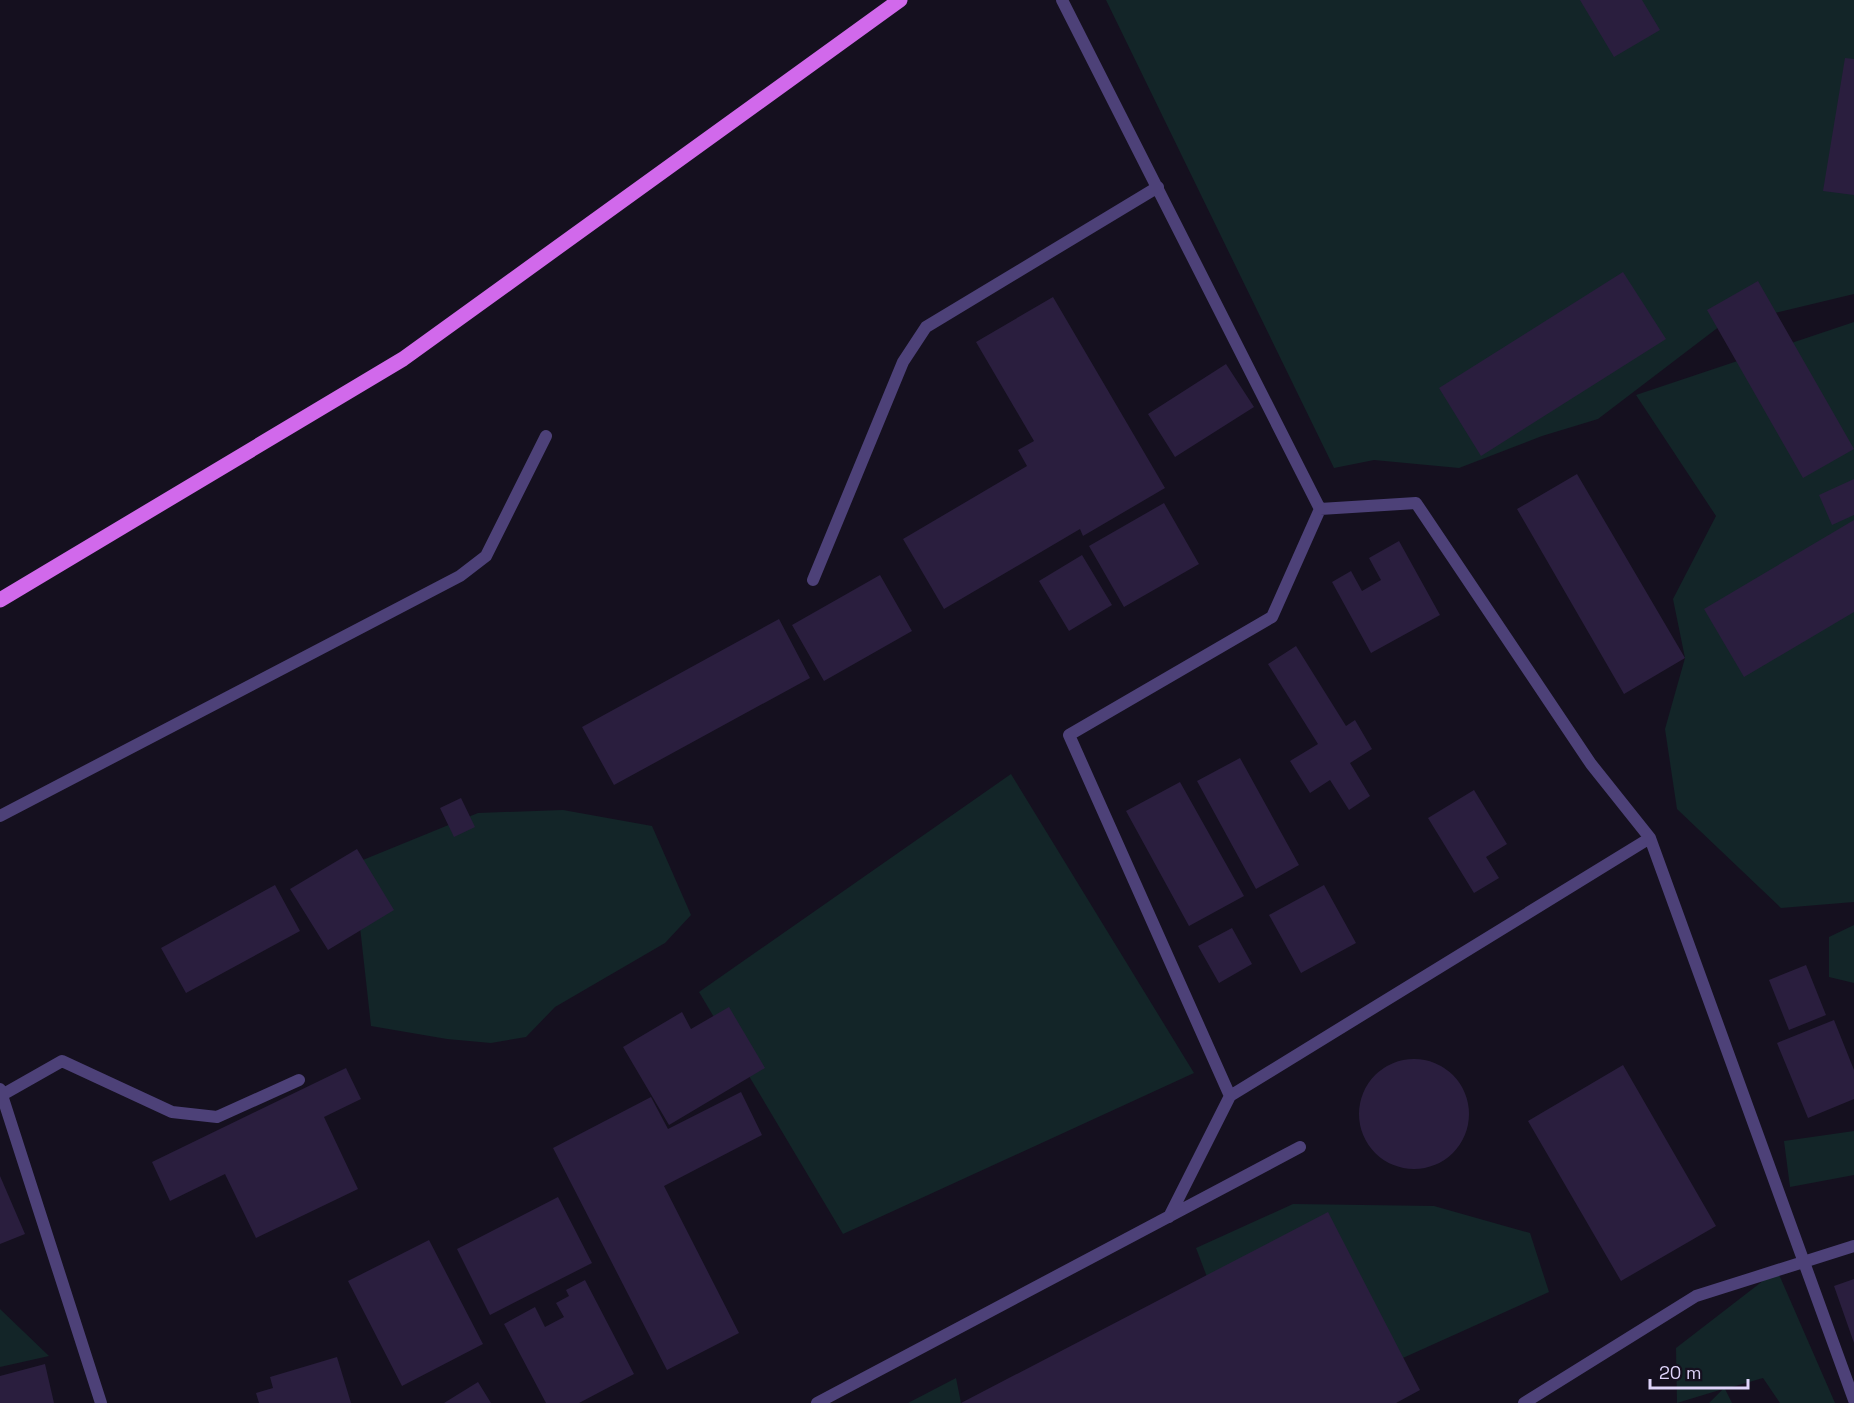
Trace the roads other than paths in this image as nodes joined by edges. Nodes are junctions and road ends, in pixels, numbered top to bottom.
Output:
1 (900, 0) edge
2 (1062, 0) edge
3 (1158, 187) junction
4 (546, 436) dead end
5 (1320, 509) junction
6 (813, 580) dead end
7 (0, 600) edge
8 (0, 816) edge
9 (1650, 838) junction
10 (299, 1080) dead end
11 (1, 1092) edge
12 (1230, 1096) junction
13 (1300, 1147) dead end
14 (1169, 1216) junction
15 (1854, 1246) edge
16 (1803, 1263) junction
17 (1854, 1400) edge
18 (1529, 1402) edge
19 (100, 1403) edge
20 (817, 1403) edge

1 - 7 main road
2 - 3 street
3 - 5 street
3 - 6 street
4 - 8 street
5 - 9 street
5 - 12 street
9 - 12 street
9 - 16 street
10 - 11 street
11 - 19 street
12 - 14 street
13 - 14 street
14 - 20 street
15 - 16 street
16 - 17 street
16 - 18 street

